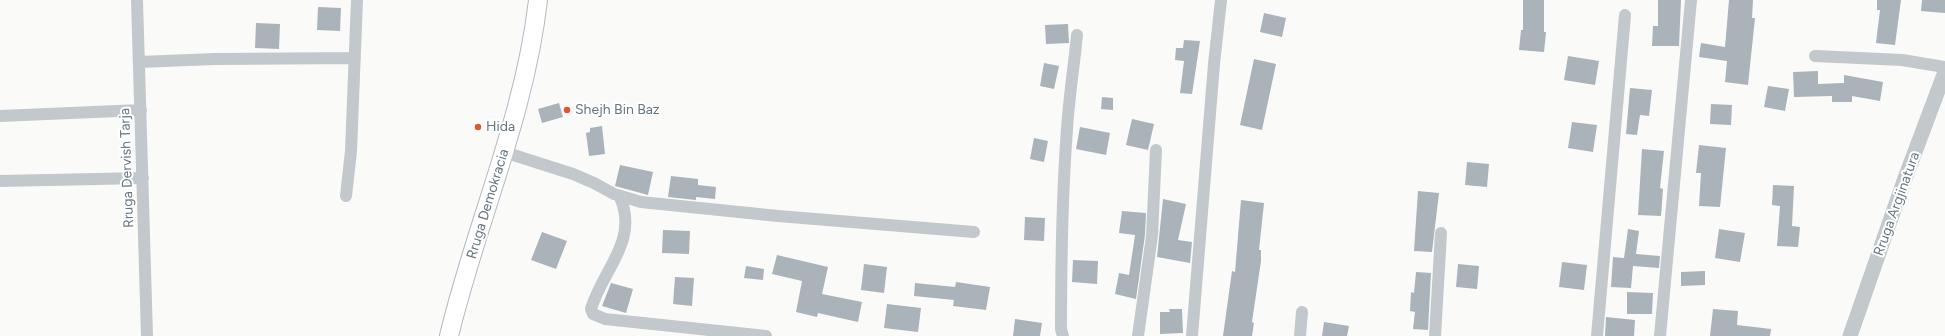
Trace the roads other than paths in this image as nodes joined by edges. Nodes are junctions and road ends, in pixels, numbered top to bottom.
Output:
1 (137, 0) edge
2 (357, 0) edge
3 (538, 0) edge
4 (1221, 0) edge
5 (1691, 0) edge
6 (1625, 14) dead end
7 (1077, 35) dead end
8 (1814, 56) dead end
9 (355, 58) junction
10 (139, 62) junction
11 (1945, 67) edge
12 (1945, 72) edge
13 (141, 110) junction
14 (0, 116) edge
15 (1156, 150) dead end
16 (504, 152) junction
17 (143, 178) junction
18 (0, 181) edge
19 (346, 196) dead end
20 (620, 197) junction
21 (974, 232) dead end
22 (1441, 233) dead end
23 (1302, 312) dead end
24 (147, 336) edge
25 (449, 336) edge
26 (766, 336) edge
27 (1063, 336) edge
28 (1138, 336) edge
29 (1192, 336) edge
30 (1300, 336) edge
31 (1435, 336) edge
32 (1597, 336) edge
33 (1660, 336) edge
34 (1850, 336) edge

1 - 10 street, Rruga Dervish Tarja
2 - 9 street
3 - 16 main road, Rruga Demokracia
4 - 29 street
5 - 33 street
6 - 32 street
7 - 27 street
8 - 11 street
9 - 10 street
9 - 19 street
10 - 13 street, Rruga Dervish Tarja
12 - 34 street, Rruga Argjinatura
13 - 14 street
13 - 17 street, Rruga Dervish Tarja
15 - 28 street
16 - 20 street
16 - 25 main road, Rruga Demokracia
17 - 18 street
17 - 24 street, Rruga Dervish Tarja
20 - 21 street
20 - 26 street
22 - 31 street
23 - 30 street

